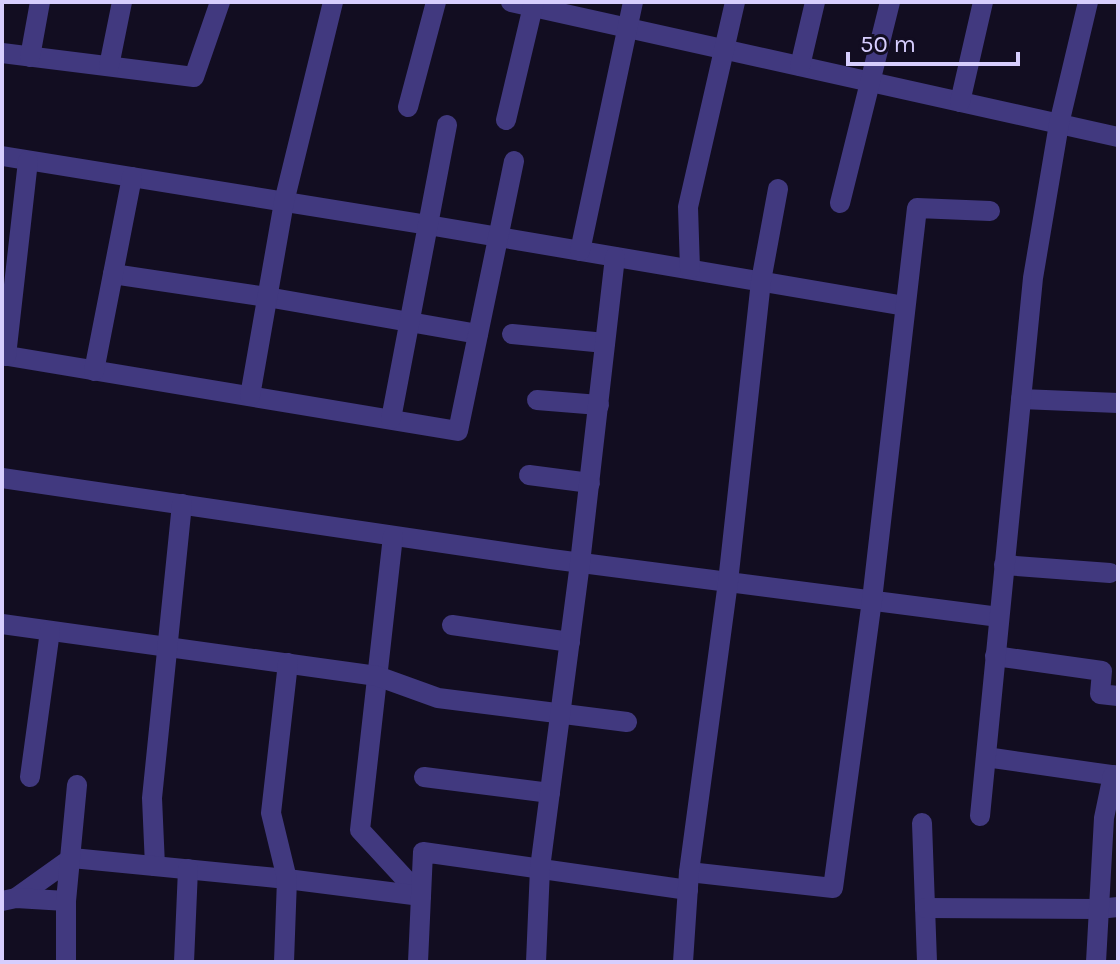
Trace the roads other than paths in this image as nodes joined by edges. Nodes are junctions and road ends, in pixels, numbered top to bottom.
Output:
1 (40, 2) edge
2 (122, 2) edge
3 (220, 2) edge
4 (333, 2) edge
5 (436, 2) edge
6 (511, 2) edge
7 (633, 2) edge
8 (735, 2) edge
9 (815, 2) edge
10 (890, 2) edge
11 (983, 2) edge
12 (1088, 2) edge
13 (533, 4) edge
14 (627, 28) junction
15 (725, 49) junction
16 (2, 53) edge
17 (30, 57) junction
18 (109, 66) junction
19 (800, 66) junction
20 (871, 82) junction
21 (960, 102) junction
22 (408, 107) dead end
23 (506, 120) dead end
24 (1059, 124) junction
25 (447, 125) dead end
26 (1118, 137) edge
27 (2, 156) edge
28 (28, 161) junction
29 (514, 161) dead end
30 (132, 177) junction
31 (778, 189) dead end
32 (284, 202) junction
33 (840, 203) dead end
34 (990, 211) dead end
35 (428, 225) junction
36 (498, 237) junction
37 (580, 251) junction
38 (615, 257) junction
39 (690, 269) junction
40 (113, 274) junction
41 (761, 281) junction
42 (267, 297) junction
43 (905, 306) junction
44 (409, 322) junction
45 (478, 334) junction
46 (512, 334) dead end
47 (605, 343) junction
48 (4, 356) edge
49 (94, 371) junction
50 (250, 396) junction
51 (1021, 399) junction
52 (537, 400) dead end
53 (1118, 403) edge
54 (599, 405) junction
55 (391, 419) junction
56 (529, 475) dead end
57 (2, 478) edge
58 (590, 483) junction
59 (182, 504) junction
60 (393, 536) junction
61 (580, 563) junction
62 (1004, 565) junction
63 (1110, 573) dead end
64 (728, 582) junction
65 (872, 600) junction
66 (999, 617) junction
67 (2, 624) edge
68 (452, 625) dead end
69 (50, 631) junction
70 (570, 642) junction
71 (168, 647) junction
72 (995, 656) junction
73 (288, 663) junction
74 (377, 676) junction
75 (1118, 696) edge
76 (560, 714) junction
77 (627, 722) dead end
78 (986, 757) junction
79 (1116, 776) edge
80 (30, 777) dead end
81 (424, 777) dead end
82 (77, 785) dead end
83 (550, 793) junction
84 (980, 816) dead end
85 (922, 823) dead end
86 (72, 858) junction
87 (155, 866) junction
88 (540, 868) junction
89 (188, 869) junction
90 (287, 879) junction
91 (688, 881) junction
92 (421, 896) junction
93 (9, 900) edge
94 (66, 901) junction
95 (925, 908) junction
96 (1108, 908) edge
97 (66, 962) edge
98 (184, 962) edge
99 (284, 962) edge
100 (418, 962) edge
101 (536, 962) edge
102 (683, 962) edge
103 (927, 962) edge
104 (1096, 962) edge

1 - 17 street
2 - 18 street
3 - 18 street
4 - 32 street
5 - 22 street
6 - 13 street
7 - 14 street
8 - 15 street
9 - 19 street
10 - 20 street
11 - 21 street
12 - 24 street
13 - 14 street
13 - 23 street
14 - 15 street
14 - 37 street
15 - 19 street
15 - 39 street
16 - 17 street
17 - 18 street
19 - 20 street
20 - 21 street
20 - 33 street
21 - 24 street
24 - 26 street
24 - 51 street
25 - 35 street
27 - 28 street
28 - 30 street
28 - 48 street
29 - 36 street
30 - 32 street
30 - 40 street
31 - 41 street
32 - 35 street
32 - 42 street
34 - 43 street
35 - 36 street
35 - 44 street
36 - 37 street
36 - 45 street
37 - 38 street
38 - 39 street
38 - 47 street
39 - 41 street
40 - 42 street
40 - 49 street
41 - 43 street
41 - 64 street
42 - 44 street
42 - 50 street
43 - 65 street
44 - 45 street
44 - 55 street
45 - 55 street
46 - 47 street
47 - 54 street
48 - 49 street
49 - 50 street
50 - 55 street
51 - 53 street
51 - 62 street
52 - 54 street
54 - 58 street
56 - 58 street
57 - 59 street
58 - 61 street
59 - 60 street
59 - 71 street
60 - 61 street
60 - 74 street
61 - 64 street
61 - 70 street
62 - 63 street
62 - 66 street
64 - 65 street
64 - 91 street
65 - 66 street
65 - 91 street
66 - 72 street
67 - 69 street
68 - 70 street
69 - 71 street
69 - 80 street
70 - 76 street
71 - 73 street
71 - 87 street
72 - 75 street
72 - 78 street
73 - 74 street
73 - 90 street
74 - 76 street
74 - 92 street
76 - 77 street
76 - 83 street
78 - 79 street
78 - 84 street
79 - 96 street
81 - 83 street
82 - 86 street
83 - 88 street
85 - 95 street
86 - 87 street
86 - 93 street
86 - 94 street
87 - 89 street
88 - 91 street
88 - 92 street
88 - 101 street
89 - 90 street
89 - 98 street
90 - 92 street
90 - 99 street
91 - 102 street
92 - 100 street
93 - 94 street
94 - 97 street
95 - 96 street
95 - 103 street
96 - 104 street

